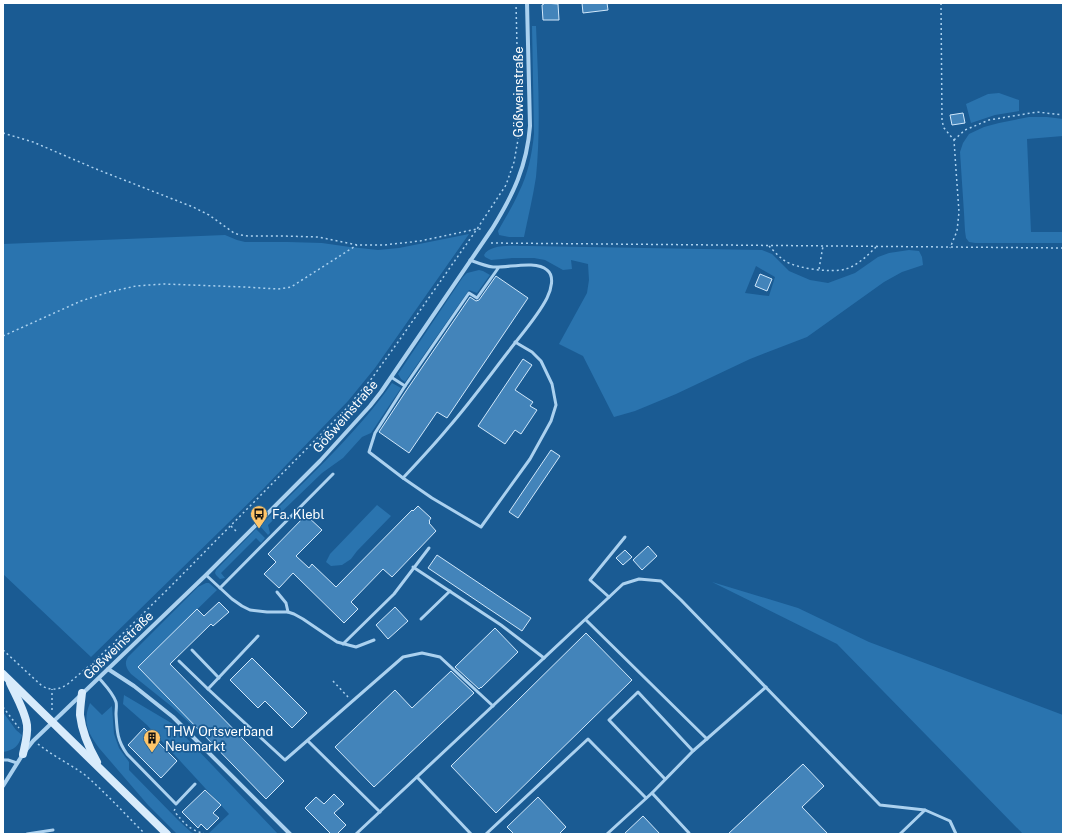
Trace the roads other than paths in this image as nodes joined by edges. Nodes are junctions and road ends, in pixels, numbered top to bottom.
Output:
1 (527, 3) edge
2 (470, 260) junction
3 (499, 267) junction
4 (516, 342) junction
5 (391, 377) junction
6 (405, 386) junction
7 (333, 474) dead end
8 (403, 478) junction
9 (625, 537) dead end
10 (429, 548) dead end
11 (414, 567) junction
12 (206, 575) junction
13 (220, 588) junction
14 (450, 591) junction
15 (277, 592) dead end
16 (609, 597) junction
17 (288, 612) junction
18 (421, 619) dead end
19 (586, 620) junction
20 (258, 636) dead end
21 (374, 640) dead end
22 (343, 644) junction
23 (192, 650) dead end
24 (544, 658) junction
25 (179, 661) dead end
26 (108, 669) junction
27 (5, 676) edge
28 (99, 678) junction
29 (219, 678) junction
30 (766, 687) junction
31 (208, 689) junction
32 (82, 693) junction
33 (493, 706) junction
34 (52, 722) junction
35 (707, 739) junction
36 (308, 741) junction
37 (693, 751) junction
38 (23, 754) junction
39 (3, 760) edge
40 (17, 763) junction
41 (100, 768) junction
42 (417, 777) junction
43 (665, 779) junction
44 (195, 784) dead end
45 (3, 786) edge
46 (652, 793) junction
47 (646, 798) junction
48 (925, 810) junction
49 (380, 812) junction
50 (53, 830) dead end
51 (27, 834) edge
52 (166, 834) edge
53 (290, 834) edge
54 (356, 834) edge
55 (471, 834) edge
56 (486, 834) edge
57 (608, 834) edge
58 (688, 834) edge
59 (900, 834) edge
60 (956, 834) edge

1 - 2 street, Gößweinstraße
2 - 3 lane
2 - 5 street, Gößweinstraße
3 - 4 lane
3 - 6 lane
4 - 8 lane
4 - 8 lane
5 - 6 lane
5 - 12 street, Gößweinstraße
6 - 8 lane
7 - 13 lane
9 - 16 lane
10 - 11 lane
11 - 14 lane
11 - 22 lane
12 - 13 lane
12 - 26 street, Gößweinstraße
13 - 17 lane
14 - 18 lane
14 - 24 lane
15 - 17 lane
16 - 19 lane
16 - 30 lane
17 - 22 lane
19 - 24 lane
19 - 35 lane
20 - 29 lane
21 - 22 lane
23 - 29 lane
24 - 33 lane
25 - 31 lane
26 - 28 street, Gößweinstraße
26 - 53 street
27 - 34 main road
27 - 38 main road
28 - 32 street, Gößweinstraße
28 - 44 lane
29 - 31 lane
30 - 35 lane
30 - 48 lane
31 - 36 lane
32 - 34 street, Gößweinstraße
32 - 41 main road
33 - 36 lane
33 - 42 lane
34 - 38 street, Gößweinstraße
34 - 41 main road
35 - 37 lane
36 - 49 lane
37 - 43 lane
37 - 43 lane
38 - 40 street, Gößweinstraße
39 - 40 lane
40 - 45 street, Gößweinstraße
41 - 52 main road
42 - 49 lane
42 - 55 lane
43 - 46 lane
46 - 47 lane
46 - 58 lane
47 - 56 lane
47 - 57 lane
48 - 59 lane
48 - 60 lane
49 - 54 lane
50 - 51 lane

